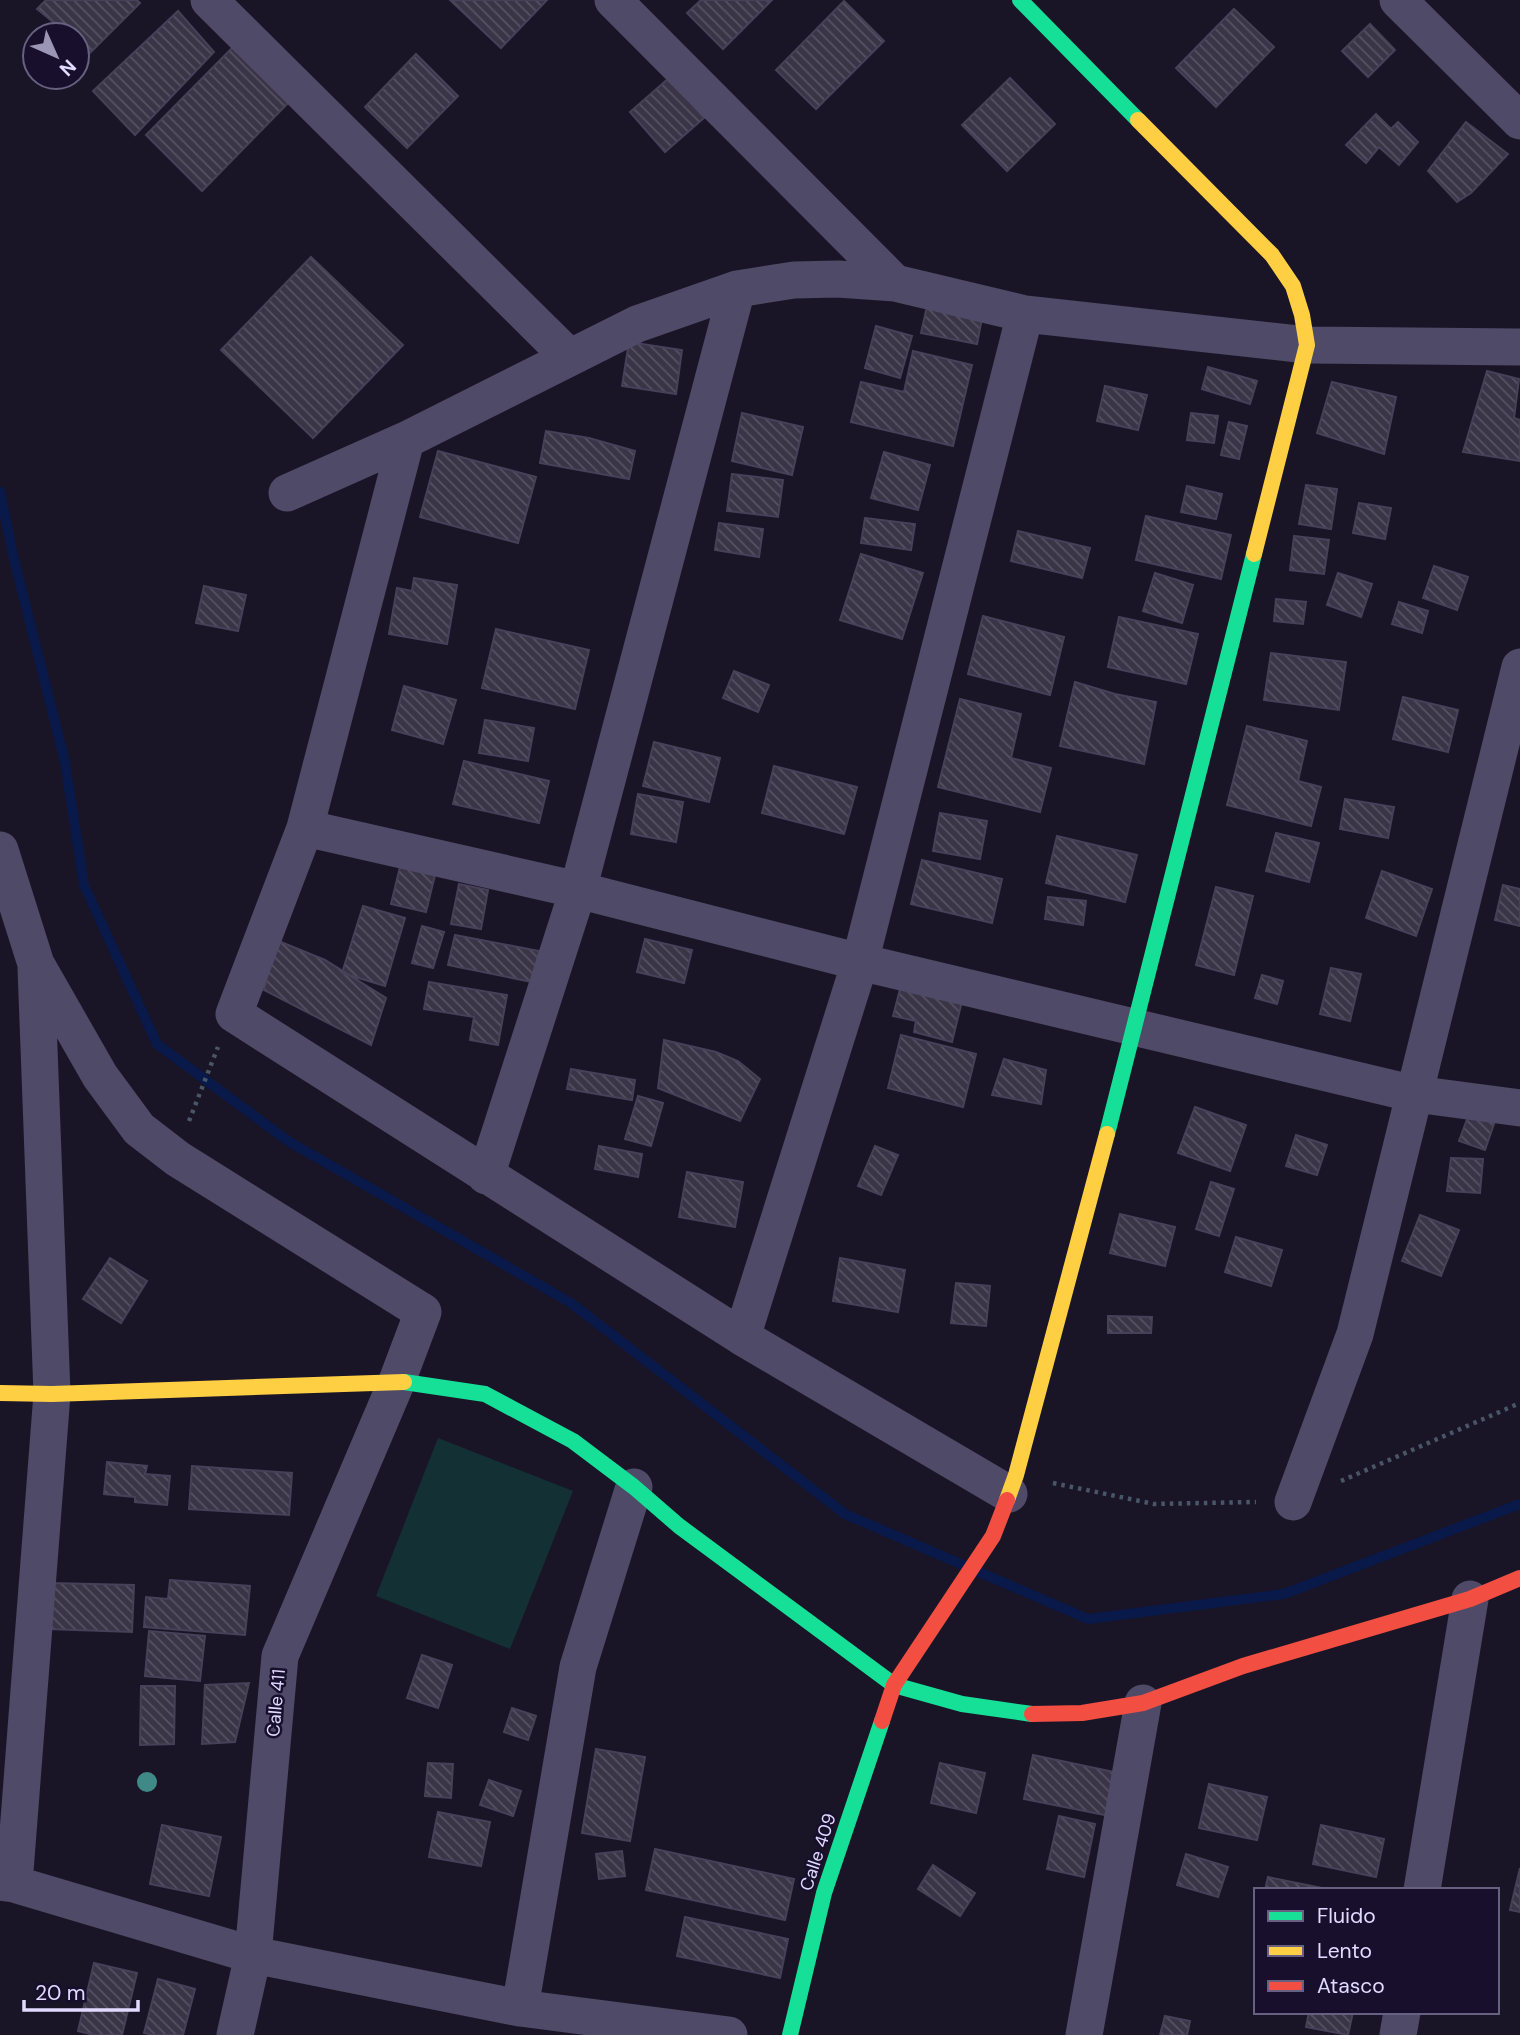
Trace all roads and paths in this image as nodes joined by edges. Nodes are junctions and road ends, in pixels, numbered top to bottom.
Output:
1 (209, 0) edge
2 (613, 0) edge
3 (1020, 0) edge
4 (1411, 4) edge
5 (1520, 121) edge
6 (895, 283) junction
7 (737, 289) junction
8 (1025, 314) junction
9 (1307, 345) junction
10 (1520, 347) edge
11 (569, 356) junction
12 (406, 440) junction
13 (287, 492) dead end
14 (1520, 667) edge
15 (305, 828) junction
16 (0, 850) edge
17 (578, 890) junction
18 (860, 962) junction
19 (36, 964) junction
20 (1135, 1028) junction
21 (217, 1049) dead end
22 (1415, 1094) junction
23 (1520, 1108) edge
24 (192, 1111) dead end
25 (486, 1176) junction
26 (742, 1337) junction
27 (397, 1381) junction
28 (0, 1393) edge
29 (52, 1394) junction
30 (634, 1487) junction
31 (1009, 1494) junction
32 (1293, 1502) dead end
33 (1520, 1578) edge
34 (1471, 1599) junction
35 (894, 1685) junction
36 (1143, 1703) junction
37 (7, 1883) edge
38 (1422, 1888) edge
39 (253, 1955) junction
40 (520, 2008) junction
41 (1402, 2014) edge
42 (235, 2035) edge
43 (729, 2035) edge
44 (790, 2035) edge
45 (1084, 2035) edge
46 (1398, 2035) edge

1 - 11 street
2 - 6 street
3 - 9 street
4 - 5 street
6 - 7 street
6 - 8 street
7 - 11 street
7 - 17 street
8 - 9 street
8 - 18 street
9 - 10 street
9 - 20 street, Calle 409
11 - 12 street
12 - 13 street
12 - 15 street
14 - 22 street
15 - 17 street
15 - 25 street
16 - 19 street
17 - 18 street
17 - 25 street
18 - 20 street
18 - 26 street
19 - 27 street, Calle 411
19 - 29 street
20 - 22 street
20 - 31 street, Calle 409
21 - 24 path
22 - 23 street
22 - 32 street
25 - 26 street
26 - 31 street
27 - 29 street
27 - 30 street
27 - 39 street, Calle 411
28 - 29 street
29 - 37 street
30 - 35 street
30 - 40 street
31 - 35 street, Calle 409
33 - 34 street
34 - 36 street
34 - 38 street
35 - 36 street
35 - 44 street, Calle 409
36 - 45 street
37 - 39 street
39 - 40 street
39 - 42 street, Calle 411
40 - 43 street
41 - 46 street

